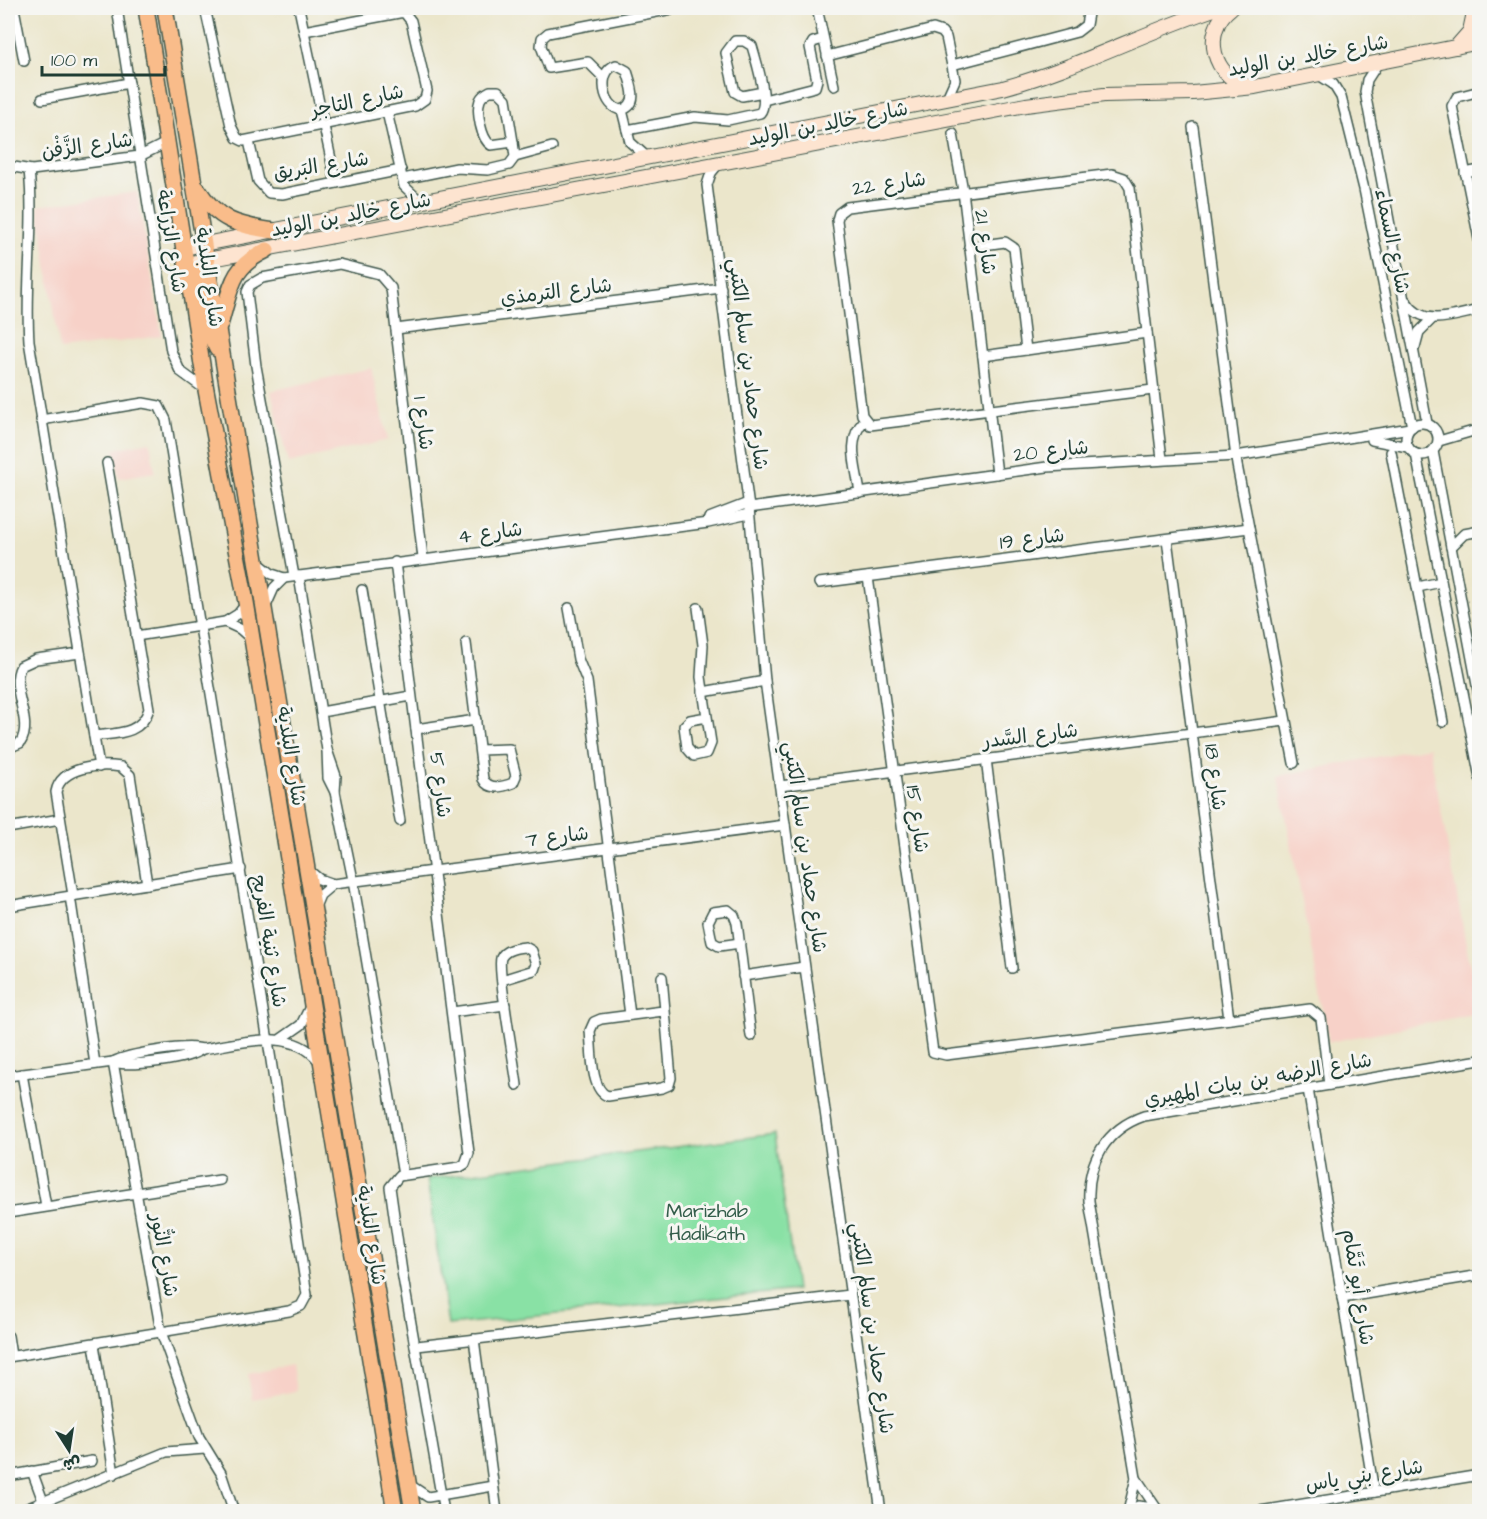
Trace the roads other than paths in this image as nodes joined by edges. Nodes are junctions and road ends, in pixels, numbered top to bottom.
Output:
1 (14, 8) edge
2 (117, 8) edge
3 (146, 8) edge
4 (165, 8) edge
5 (205, 8) edge
6 (299, 8) edge
7 (677, 8) edge
8 (817, 8) edge
9 (1089, 8) edge
10 (1217, 8) edge
11 (1231, 8) edge
12 (1475, 8) edge
13 (304, 31) junction
14 (823, 39) junction
15 (1479, 42) edge
16 (1456, 47) junction
17 (827, 56) junction
18 (24, 61) dead end
19 (1378, 63) junction
20 (952, 65) junction
21 (1317, 75) junction
22 (603, 77) junction
23 (955, 80) junction
24 (129, 83) junction
25 (834, 86) dead end
26 (1254, 87) junction
27 (1479, 91) edge
28 (975, 94) junction
29 (763, 96) junction
30 (42, 99) dead end
31 (945, 101) junction
32 (622, 110) junction
33 (387, 112) junction
34 (969, 116) junction
35 (935, 122) junction
36 (324, 125) junction
37 (1193, 127) dead end
38 (627, 130) junction
39 (953, 134) junction
40 (249, 141) junction
41 (168, 142) junction
42 (513, 142) junction
43 (630, 142) junction
44 (552, 147) dead end
45 (140, 156) junction
46 (515, 157) junction
47 (648, 159) junction
48 (719, 163) junction
49 (616, 165) junction
50 (8, 166) edge
51 (689, 169) junction
52 (29, 170) junction
53 (1479, 170) edge
54 (1465, 173) junction
55 (402, 178) junction
56 (336, 183) junction
57 (194, 184) junction
58 (707, 185) junction
59 (963, 191) junction
60 (421, 202) junction
61 (393, 207) junction
62 (274, 231) junction
63 (1479, 244) edge
64 (969, 247) junction
65 (184, 248) junction
66 (267, 250) junction
67 (206, 253) junction
68 (187, 269) junction
69 (721, 288) junction
70 (1404, 298) junction
71 (1479, 310) edge
72 (1432, 319) junction
73 (219, 328) junction
74 (396, 329) junction
75 (1147, 333) junction
76 (1026, 350) junction
77 (1414, 352) junction
78 (983, 356) junction
79 (224, 359) junction
80 (206, 390) junction
81 (1153, 390) junction
82 (990, 411) junction
83 (41, 420) junction
84 (864, 421) junction
85 (1427, 423) junction
86 (1411, 427) junction
87 (1436, 429) junction
88 (1477, 430) edge
89 (1358, 438) junction
90 (1439, 441) junction
91 (1412, 450) junction
92 (1433, 451) junction
93 (1391, 452) dead end
94 (1236, 456) junction
95 (1162, 459) junction
96 (107, 463) dead end
97 (997, 474) junction
98 (860, 493) junction
99 (749, 508) junction
100 (1446, 525) junction
101 (1249, 528) junction
102 (1479, 531) edge
103 (1464, 534) junction
104 (1167, 539) junction
105 (1451, 547) junction
106 (423, 558) junction
107 (257, 562) junction
108 (395, 562) junction
109 (297, 576) junction
110 (868, 577) junction
111 (284, 578) junction
112 (1442, 582) junction
113 (819, 583) dead end
114 (1418, 587) junction
115 (362, 590) dead end
116 (246, 603) junction
117 (569, 608) dead end
118 (698, 608) dead end
119 (265, 609) junction
120 (225, 622) junction
121 (201, 625) junction
122 (136, 636) junction
123 (252, 640) junction
124 (466, 643) dead end
125 (80, 653) junction
126 (765, 681) junction
127 (703, 692) junction
128 (411, 696) junction
129 (1479, 701) edge
130 (381, 702) junction
131 (321, 712) junction
132 (707, 717) dead end
133 (476, 720) junction
134 (1286, 721) junction
135 (1443, 722) dead end
136 (416, 729) junction
137 (1192, 733) junction
138 (94, 736) junction
139 (8, 748) edge
140 (480, 750) junction
141 (987, 759) junction
142 (1294, 763) dead end
143 (99, 767) junction
144 (893, 771) junction
145 (1479, 778) edge
146 (780, 786) junction
147 (60, 819) junction
148 (400, 822) dead end
149 (785, 825) junction
150 (8, 828) edge
151 (608, 848) junction
152 (241, 869) junction
153 (308, 870) junction
154 (434, 870) junction
155 (353, 880) junction
156 (147, 884) junction
157 (333, 884) junction
158 (71, 896) junction
159 (8, 906) edge
160 (315, 911) junction
161 (740, 944) junction
162 (804, 967) junction
163 (1012, 968) dead end
164 (743, 976) junction
165 (662, 977) dead end
166 (502, 980) dead end
167 (311, 998) junction
168 (506, 1005) junction
169 (663, 1011) junction
170 (452, 1012) junction
171 (630, 1015) junction
172 (1229, 1019) junction
173 (750, 1036) dead end
174 (281, 1040) junction
175 (268, 1041) junction
176 (1479, 1060) edge
177 (113, 1062) junction
178 (95, 1064) junction
179 (322, 1064) junction
180 (21, 1074) junction
181 (8, 1076) edge
182 (517, 1085) dead end
183 (1329, 1085) junction
184 (1308, 1089) junction
185 (404, 1175) junction
186 (220, 1180) dead end
187 (136, 1193) junction
188 (46, 1206) junction
189 (8, 1213) edge
190 (1479, 1275) edge
191 (850, 1295) junction
192 (1342, 1298) junction
193 (161, 1332) junction
194 (8, 1336) edge
195 (474, 1339) junction
196 (94, 1344) junction
197 (417, 1346) junction
198 (9, 1357) edge
199 (205, 1449) junction
200 (92, 1461) dead end
201 (32, 1472) junction
202 (114, 1474) junction
203 (1479, 1475) edge
204 (8, 1476) edge
205 (1136, 1478) junction
206 (408, 1481) junction
207 (493, 1486) junction
208 (1374, 1492) junction
209 (440, 1495) junction
210 (428, 1497) junction
211 (43, 1501) junction
212 (233, 1509) dead end
213 (1158, 1510) edge
214 (18, 1512) edge
215 (395, 1512) edge
216 (413, 1512) edge
217 (418, 1512) edge
218 (444, 1512) edge
219 (497, 1512) edge
220 (881, 1512) edge
221 (1128, 1512) edge
222 (1254, 1512) edge

1 - 18 street
2 - 24 street, شارع الزراعة
3 - 41 main road, شارع البلدية
4 - 57 main road, شارع البلدية
5 - 40 street
6 - 13 street
7 - 22 street
8 - 14 street
9 - 20 street
10 - 28 street, شارع خالِد بن الوليد
11 - 26 street
12 - 16 street
13 - 33 street, شارع التاجر
13 - 36 street
14 - 17 street
14 - 29 street
15 - 16 street, شارع خالِد بن الوليد
16 - 19 street, شارع خالِد بن الوليد
17 - 20 street
17 - 25 street
19 - 21 street, شارع خالِد بن الوليد
19 - 70 street, شارع السماء
20 - 23 street
21 - 26 street, شارع خالِد بن الوليد
21 - 86 street, شارع السماء
22 - 32 street
22 - 32 street
23 - 28 street
23 - 31 street
24 - 30 street
24 - 45 street, شارع الزراعة
26 - 34 street, شارع خالِد بن الوليد
27 - 54 street
28 - 31 street, شارع خالِد بن الوليد
29 - 29 street
29 - 38 street
31 - 47 street, شارع خالِد بن الوليد
32 - 38 street
33 - 36 street, شارع التاجر
33 - 55 street
34 - 35 street, شارع خالِد بن الوليد
34 - 39 street
35 - 39 street
35 - 48 street, شارع خالِد بن الوليد
36 - 40 street, شارع التاجر
36 - 56 street
37 - 94 street
38 - 43 street
39 - 59 street, شارع 21
40 - 56 street, شارع البَريق
41 - 45 street, شارع الزَّفْن
41 - 65 main road, شارع البلدية
42 - 42 street
42 - 46 street
43 - 47 street
43 - 49 street
44 - 46 street, شارع البَريق
45 - 52 street, شارع الزَّفْن
45 - 80 street, شارع الزراعة
46 - 55 street, شارع البَريق
47 - 49 street, شارع خالِد بن الوليد
48 - 51 street, شارع خالِد بن الوليد
48 - 58 street
49 - 60 street, شارع خالِد بن الوليد
50 - 52 street, شارع الزَّفْن
51 - 58 street
51 - 66 street, شارع خالِد بن الوليد
52 - 83 street
53 - 54 street
54 - 63 street
55 - 56 street, شارع البَريق
55 - 60 street
55 - 61 street
57 - 62 main road
57 - 67 main road, شارع البلدية
58 - 69 street, شارع حماد بن سالم الكتبي
59 - 64 street, شارع 21
59 - 75 street, شارع 22
59 - 84 street, شارع 22
60 - 61 street, شارع خالِد بن الوليد
61 - 62 street, شارع خالِد بن الوليد
62 - 67 street, شارع خالِد بن الوليد
64 - 76 street
64 - 78 street, شارع 21
65 - 67 street, شارع خالِد بن الوليد
65 - 68 main road, شارع البلدية
66 - 67 street, شارع خالِد بن الوليد
66 - 73 main road
67 - 68 street, شارع خالِد بن الوليد
67 - 73 main road, شارع البلدية
68 - 79 main road
68 - 80 main road, شارع البلدية
69 - 74 street, شارع الترمذي
69 - 99 street, شارع حماد بن سالم الكتبي
70 - 72 street
70 - 77 street, شارع السماء
71 - 72 street
72 - 77 street
73 - 79 main road, شارع البلدية
74 - 106 street, شارع 1
74 - 109 street, شارع 1
75 - 76 street
75 - 81 street, شارع 22
76 - 78 street
77 - 85 street, شارع السماء
78 - 82 street, شارع 21
79 - 107 main road, شارع البلدية
80 - 116 main road, شارع البلدية
81 - 82 street
81 - 95 street, شارع 22
82 - 84 street
82 - 97 street, شارع 21
83 - 121 street, شارع ثنية الفريج
83 - 125 street
84 - 98 street
85 - 86 street
85 - 87 street
86 - 89 street, شارع 20
86 - 91 street
87 - 88 street
87 - 90 street
88 - 90 street
89 - 91 street, شارع 20
89 - 94 street, شارع 20
90 - 92 street
91 - 92 street
91 - 112 street
92 - 100 street
93 - 114 street
94 - 95 street, شارع 20
94 - 101 street
95 - 97 street, شارع 20
96 - 122 street
97 - 98 street, شارع 20
98 - 99 street, شارع 20
99 - 106 street, شارع 4
99 - 126 street, شارع حماد بن سالم الكتبي
100 - 103 street
100 - 105 street
101 - 104 street, شارع 19
101 - 134 street
102 - 103 street
103 - 105 street
104 - 110 street, شارع 19
104 - 137 street, شارع 18
105 - 129 street
106 - 108 street, شارع 4
107 - 111 street
107 - 119 main road, شارع البلدية
108 - 109 street, شارع 4
108 - 128 street, شارع 5
109 - 111 street, شارع 4
109 - 131 street
110 - 113 street, شارع 19
110 - 144 street, شارع 15
111 - 119 street
112 - 114 street
112 - 145 street
114 - 135 street
115 - 130 street
116 - 120 street
116 - 123 main road, شارع البلدية
117 - 151 street
118 - 127 street
119 - 153 main road, شارع البلدية
120 - 121 street
120 - 123 street
121 - 122 street
121 - 152 street, شارع ثنية الفريج
122 - 138 street
123 - 167 main road, شارع البلدية
124 - 133 street
125 - 138 street
125 - 139 street
126 - 127 street
126 - 146 street, شارع حماد بن سالم الكتبي
127 - 132 street
128 - 130 street
128 - 136 street, شارع 5
130 - 131 street
130 - 148 street
131 - 155 street
133 - 136 street
133 - 140 street
134 - 137 street, شارع السَّدر
134 - 142 street
136 - 154 street, شارع 5
137 - 141 street, شارع السَّدر
137 - 172 street, شارع 18
138 - 143 street
140 - 140 street
141 - 144 street, شارع السَّدر
141 - 163 street
143 - 147 street
143 - 156 street
144 - 146 street, شارع السَّدر
144 - 172 street, شارع 15
146 - 149 street, شارع حماد بن سالم الكتبي
147 - 150 street
147 - 158 street
149 - 151 street, شارع 7
149 - 162 street, شارع حماد بن سالم الكتبي
151 - 154 street, شارع 7
151 - 171 street
152 - 156 street
152 - 175 street, شارع ثنية الفريج
153 - 157 street
153 - 160 main road, شارع البلدية
154 - 155 street, شارع 7
154 - 170 street, شارع 5
155 - 157 street, شارع 7
155 - 185 street
156 - 158 street
157 - 160 street
158 - 159 street
158 - 178 street
160 - 206 main road, شارع البلدية
161 - 161 street
161 - 164 street
162 - 164 street
162 - 191 street, شارع حماد بن سالم الكتبي
164 - 173 street
165 - 169 street
166 - 168 street
167 - 174 street
167 - 179 main road, شارع البلدية
168 - 170 street
168 - 182 street
169 - 171 street
169 - 171 street
170 - 185 street, شارع 5
172 - 183 street
174 - 175 street
174 - 179 street
175 - 177 street
175 - 193 street, شارع ثنية الفريج
176 - 183 street, شارع الرضه بن بيات المهيري
177 - 178 street
177 - 187 street, شارع النُّور
178 - 180 street
179 - 215 main road, شارع البلدية
180 - 181 street
180 - 188 street
183 - 184 street, شارع الرضه بن بيات المهيري
184 - 192 street, شارع أبو تَمَّام
184 - 205 street, شارع الرضه بن بيات المهيري
185 - 197 street
186 - 187 street
187 - 188 street
187 - 193 street, شارع النُّور
188 - 189 street
190 - 192 street
191 - 195 street
191 - 220 street, شارع حماد بن سالم الكتبي
192 - 208 street, شارع أبو تَمَّام
193 - 196 street, شارع ثنية الفريج
193 - 199 street, شارع النُّور
194 - 198 street
195 - 197 street
195 - 207 street
196 - 198 street, شارع ثنية الفريج
196 - 202 street
197 - 209 street
199 - 202 street
199 - 212 street, شارع النُّور
200 - 201 street
201 - 204 street
201 - 211 street
202 - 211 street
203 - 208 street, شارع بني ياس
205 - 213 street, شارع الرضه بن بيات المهيري
205 - 221 street, شارع الرضه بن بيات المهيري
206 - 210 street
206 - 216 main road, شارع البلدية
207 - 209 street
207 - 219 street
208 - 222 street, شارع بني ياس
209 - 210 street
209 - 218 street
210 - 217 street
211 - 214 street
213 - 221 street

